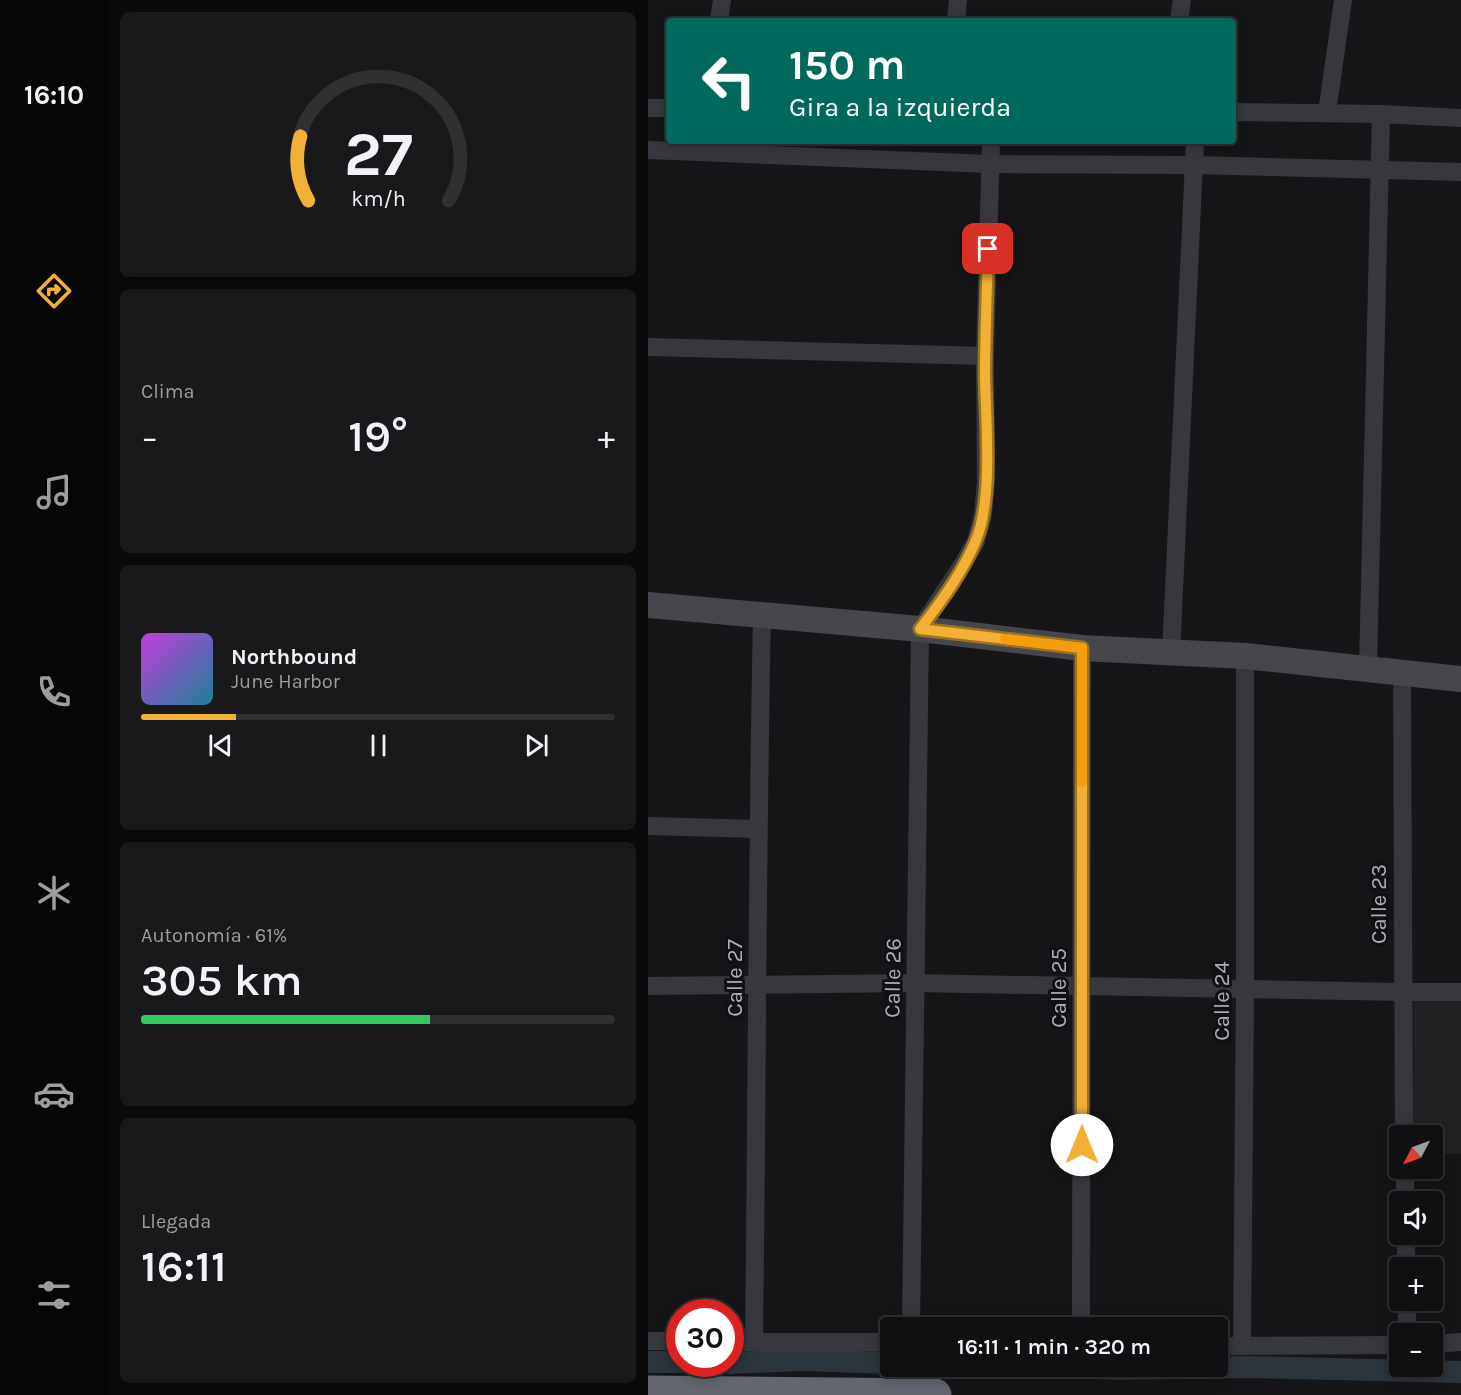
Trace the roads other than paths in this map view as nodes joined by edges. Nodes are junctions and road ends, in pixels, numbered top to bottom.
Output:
1 (722, 0) edge
2 (958, 0) edge
3 (1182, 0) edge
4 (1343, 0) edge
5 (719, 18) edge
6 (956, 18) edge
7 (1179, 18) edge
8 (648, 108) edge
9 (666, 108) edge
10 (1236, 112) edge
11 (1326, 113) junction
12 (1381, 114) junction
13 (1461, 118) edge
14 (991, 144) edge
15 (1195, 144) edge
16 (648, 150) edge
17 (990, 164) junction
18 (1195, 165) junction
19 (1380, 170) junction
20 (1461, 172) edge
21 (648, 347) edge
22 (985, 356) junction
23 (648, 605) edge
24 (762, 615) junction
25 (920, 629) junction
26 (1082, 648) junction
27 (1171, 654) junction
28 (1245, 656) junction
29 (1368, 669) junction
30 (1402, 673) junction
31 (1461, 679) edge
32 (648, 826) edge
33 (758, 829) junction
34 (916, 983) junction
35 (759, 984) junction
36 (648, 986) edge
37 (1083, 986) junction
38 (1245, 988) junction
39 (1402, 992) junction
40 (1461, 992) edge
41 (1404, 1125) edge
42 (911, 1317) edge
43 (1081, 1317) edge
44 (648, 1341) edge
45 (666, 1341) edge
46 (744, 1342) edge
47 (754, 1342) junction
48 (880, 1342) edge
49 (1461, 1342) edge
50 (1443, 1343) edge
51 (1389, 1345) edge
52 (1228, 1346) edge
53 (1242, 1346) junction
54 (917, 1384) edge
55 (648, 1392) edge

1 - 5 street
2 - 6 street
3 - 7 street
4 - 11 street
8 - 9 street
10 - 11 street
11 - 12 street
12 - 13 street
12 - 19 street
14 - 17 street
15 - 18 street
16 - 17 street
17 - 18 street
17 - 22 street
18 - 19 street
18 - 27 street
19 - 20 street
19 - 29 street
21 - 22 street
22 - 25 street
23 - 24 street
24 - 25 street
24 - 33 street, Calle 27
25 - 26 street
25 - 34 street, Calle 26
26 - 27 street
26 - 37 street, Calle 25
27 - 28 street
28 - 29 street
28 - 38 street, Calle 24
29 - 30 street
30 - 31 street
30 - 39 street, Calle 23
32 - 33 street
33 - 35 street, Calle 27
34 - 35 street
34 - 37 street
34 - 42 street, Calle 26
35 - 36 street
35 - 47 street, Calle 27
37 - 38 street
37 - 43 street, Calle 25
38 - 39 street
38 - 53 street, Calle 24
39 - 40 street
39 - 41 street, Calle 23
44 - 45 street
46 - 47 street
47 - 48 street
49 - 50 street
51 - 53 street
52 - 53 street
54 - 55 highway

